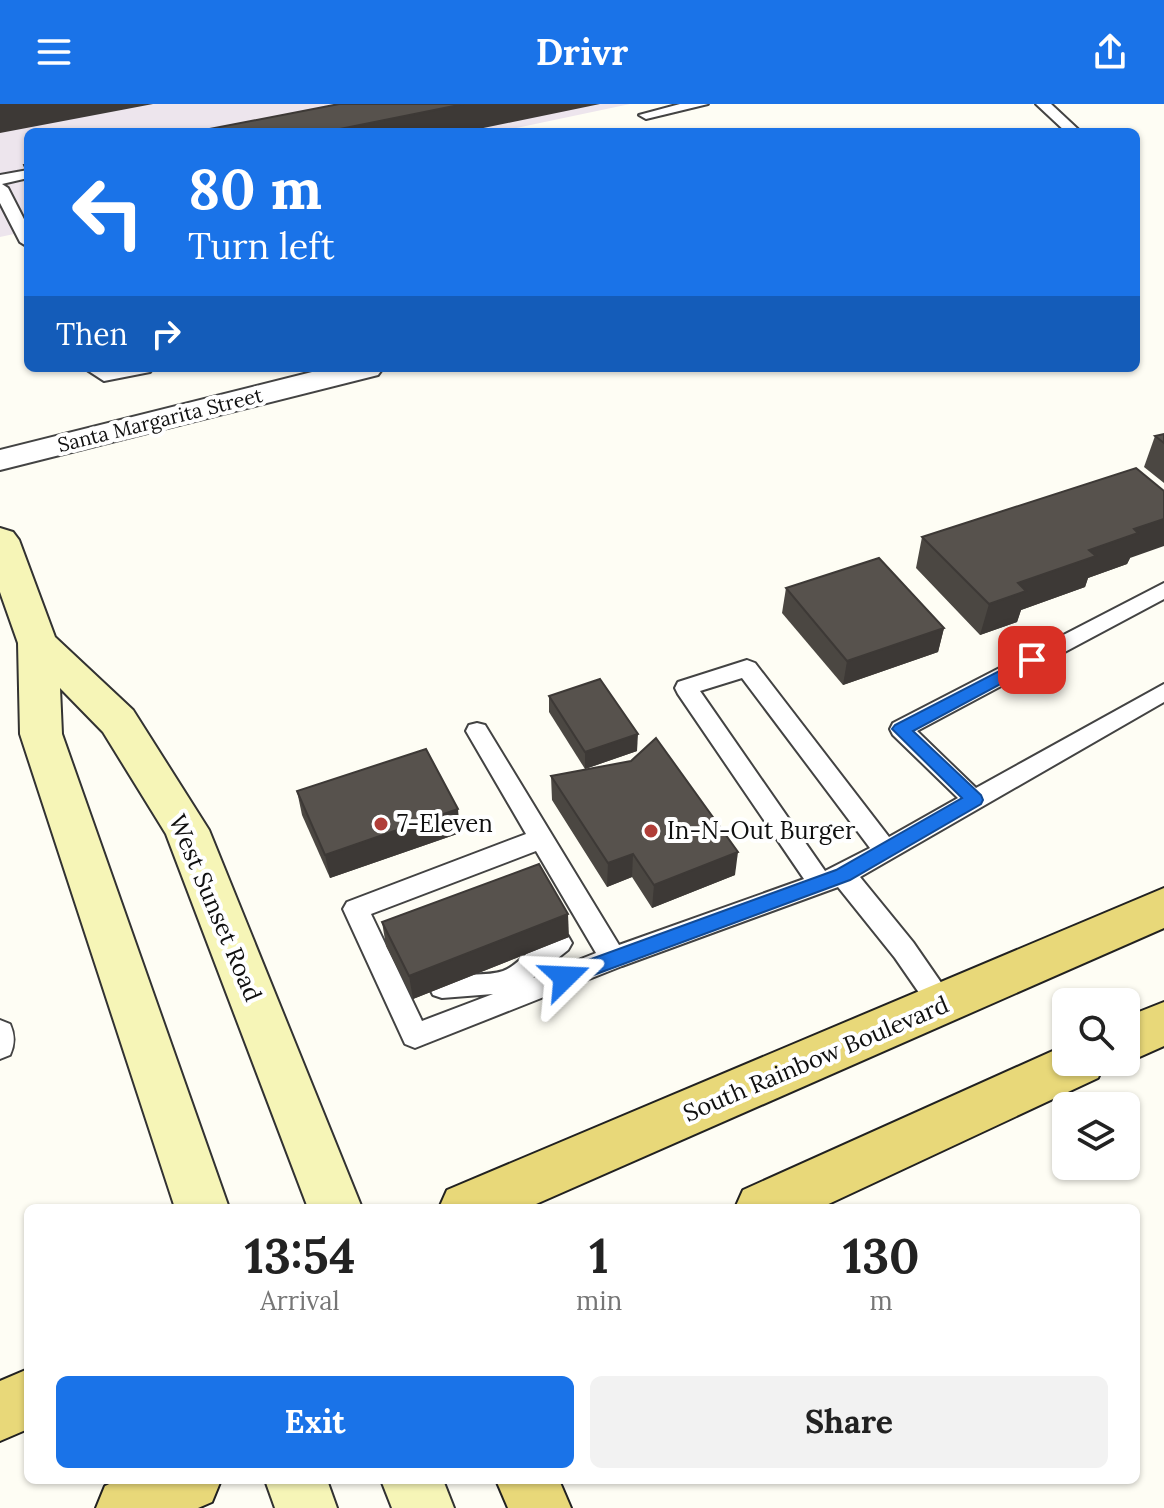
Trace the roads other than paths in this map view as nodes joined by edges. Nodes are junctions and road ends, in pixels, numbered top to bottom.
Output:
1 (701, 104) edge
2 (1043, 104) edge
3 (646, 115) dead end
4 (1070, 128) edge
5 (24, 175) edge
6 (0, 180) edge
7 (0, 188) edge
8 (24, 234) edge
9 (98, 372) edge
10 (124, 372) edge
11 (351, 372) edge
12 (0, 460) edge
13 (0, 540) edge
14 (1164, 590) edge
15 (38, 643) junction
16 (1164, 692) edge
17 (477, 731) dead end
18 (974, 800) junction
19 (543, 838) junction
20 (885, 850) junction
21 (832, 879) junction
22 (1164, 907) edge
23 (559, 943) edge
24 (613, 958) junction
25 (509, 980) junction
26 (442, 987) edge
27 (942, 1005) junction
28 (1164, 1023) edge
29 (1140, 1034) edge
30 (1052, 1075) edge
31 (201, 1204) edge
32 (333, 1204) edge
33 (475, 1204) edge
34 (771, 1204) edge
35 (24, 1401) edge
36 (0, 1411) edge
37 (181, 1484) edge
38 (297, 1484) edge
39 (414, 1484) edge
40 (529, 1484) edge
41 (127, 1508) edge
42 (306, 1508) edge
43 (423, 1508) edge
44 (540, 1508) edge

1 - 3 lane
2 - 4 lane
5 - 6 lane
7 - 8 lane
9 - 10 lane
11 - 12 street, Santa Margarita Street
13 - 15 main road, West Sunset Road
14 - 18 lane
15 - 31 main road, West Sunset Road
15 - 32 main road, West Sunset Road
16 - 18 lane
17 - 19 lane
18 - 20 lane
19 - 24 lane
19 - 25 lane
20 - 21 lane
20 - 21 lane
21 - 24 lane
21 - 27 lane
22 - 27 main road, South Rainbow Boulevard
23 - 25 lane
24 - 25 lane
25 - 26 lane
27 - 33 main road, South Rainbow Boulevard
28 - 29 main road
30 - 34 main road
35 - 36 main road
37 - 41 main road
38 - 42 main road
39 - 43 main road
40 - 44 main road

